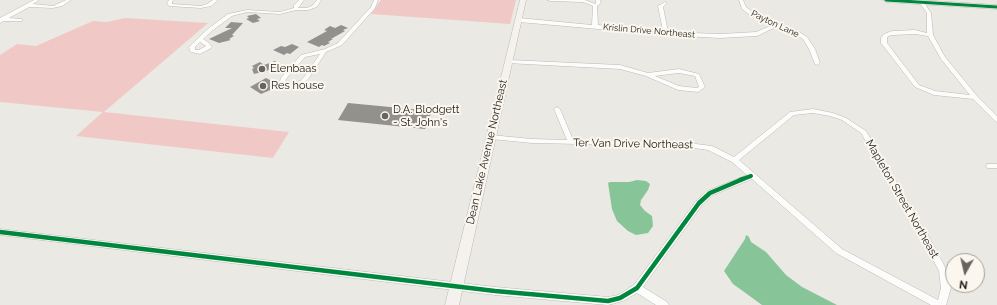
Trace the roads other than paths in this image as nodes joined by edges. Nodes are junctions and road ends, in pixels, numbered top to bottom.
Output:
1 (37, 0) edge
2 (69, 0) edge
3 (171, 0) edge
4 (216, 0) edge
5 (302, 0) edge
6 (319, 0) edge
7 (376, 0) edge
8 (523, 0) edge
9 (550, 0) edge
10 (598, 0) edge
11 (741, 0) edge
12 (886, 0) edge
13 (587, 1) edge
14 (921, 2) junction
15 (665, 4) dead end
16 (27, 5) junction
17 (595, 6) junction
18 (997, 7) edge
19 (296, 9) junction
20 (1, 20) edge
21 (20, 20) dead end
22 (518, 20) junction
23 (777, 25) junction
24 (595, 26) junction
25 (666, 33) junction
26 (930, 35) junction
27 (201, 40) dead end
28 (324, 51) junction
29 (509, 62) junction
30 (817, 63) dead end
31 (648, 75) junction
32 (975, 97) junction
33 (557, 109) dead end
34 (997, 120) edge
35 (491, 137) junction
36 (571, 142) junction
37 (735, 160) junction
38 (751, 176) junction
39 (0, 232) edge
40 (456, 285) junction
41 (637, 288) junction
42 (452, 305) edge
43 (664, 305) edge
44 (940, 305) edge

1 - 16 street
2 - 16 street
3 - 4 street
5 - 19 street
6 - 19 street
7 - 28 street
8 - 22 main road, Dean Lake Avenue Northeast
9 - 13 street
10 - 17 street
11 - 23 street, Payton Lane
12 - 14 main road
13 - 17 street
14 - 18 main road
14 - 26 street
15 - 25 street
16 - 20 street
17 - 24 street
19 - 27 street
20 - 21 street
22 - 24 street, Krislin Drive Northeast
22 - 29 main road, Dean Lake Avenue Northeast
23 - 25 street, Krislin Drive Northeast
23 - 30 street, Payton Lane
24 - 25 street, Krislin Drive Northeast
26 - 32 street
26 - 32 street
28 - 28 street
29 - 31 street
29 - 35 main road, Dean Lake Avenue Northeast
31 - 31 street
32 - 34 street
33 - 36 street
35 - 36 street, Ter Van Drive Northeast
35 - 40 main road, Dean Lake Avenue Northeast
36 - 37 street, Ter Van Drive Northeast
37 - 38 street, Ter Van Drive Northeast
37 - 44 street, Mapleton Street Northeast
38 - 41 street
38 - 44 street, Ter Van Drive Northeast
39 - 40 street
40 - 41 street
40 - 42 main road, Dean Lake Avenue Northeast
41 - 43 street

